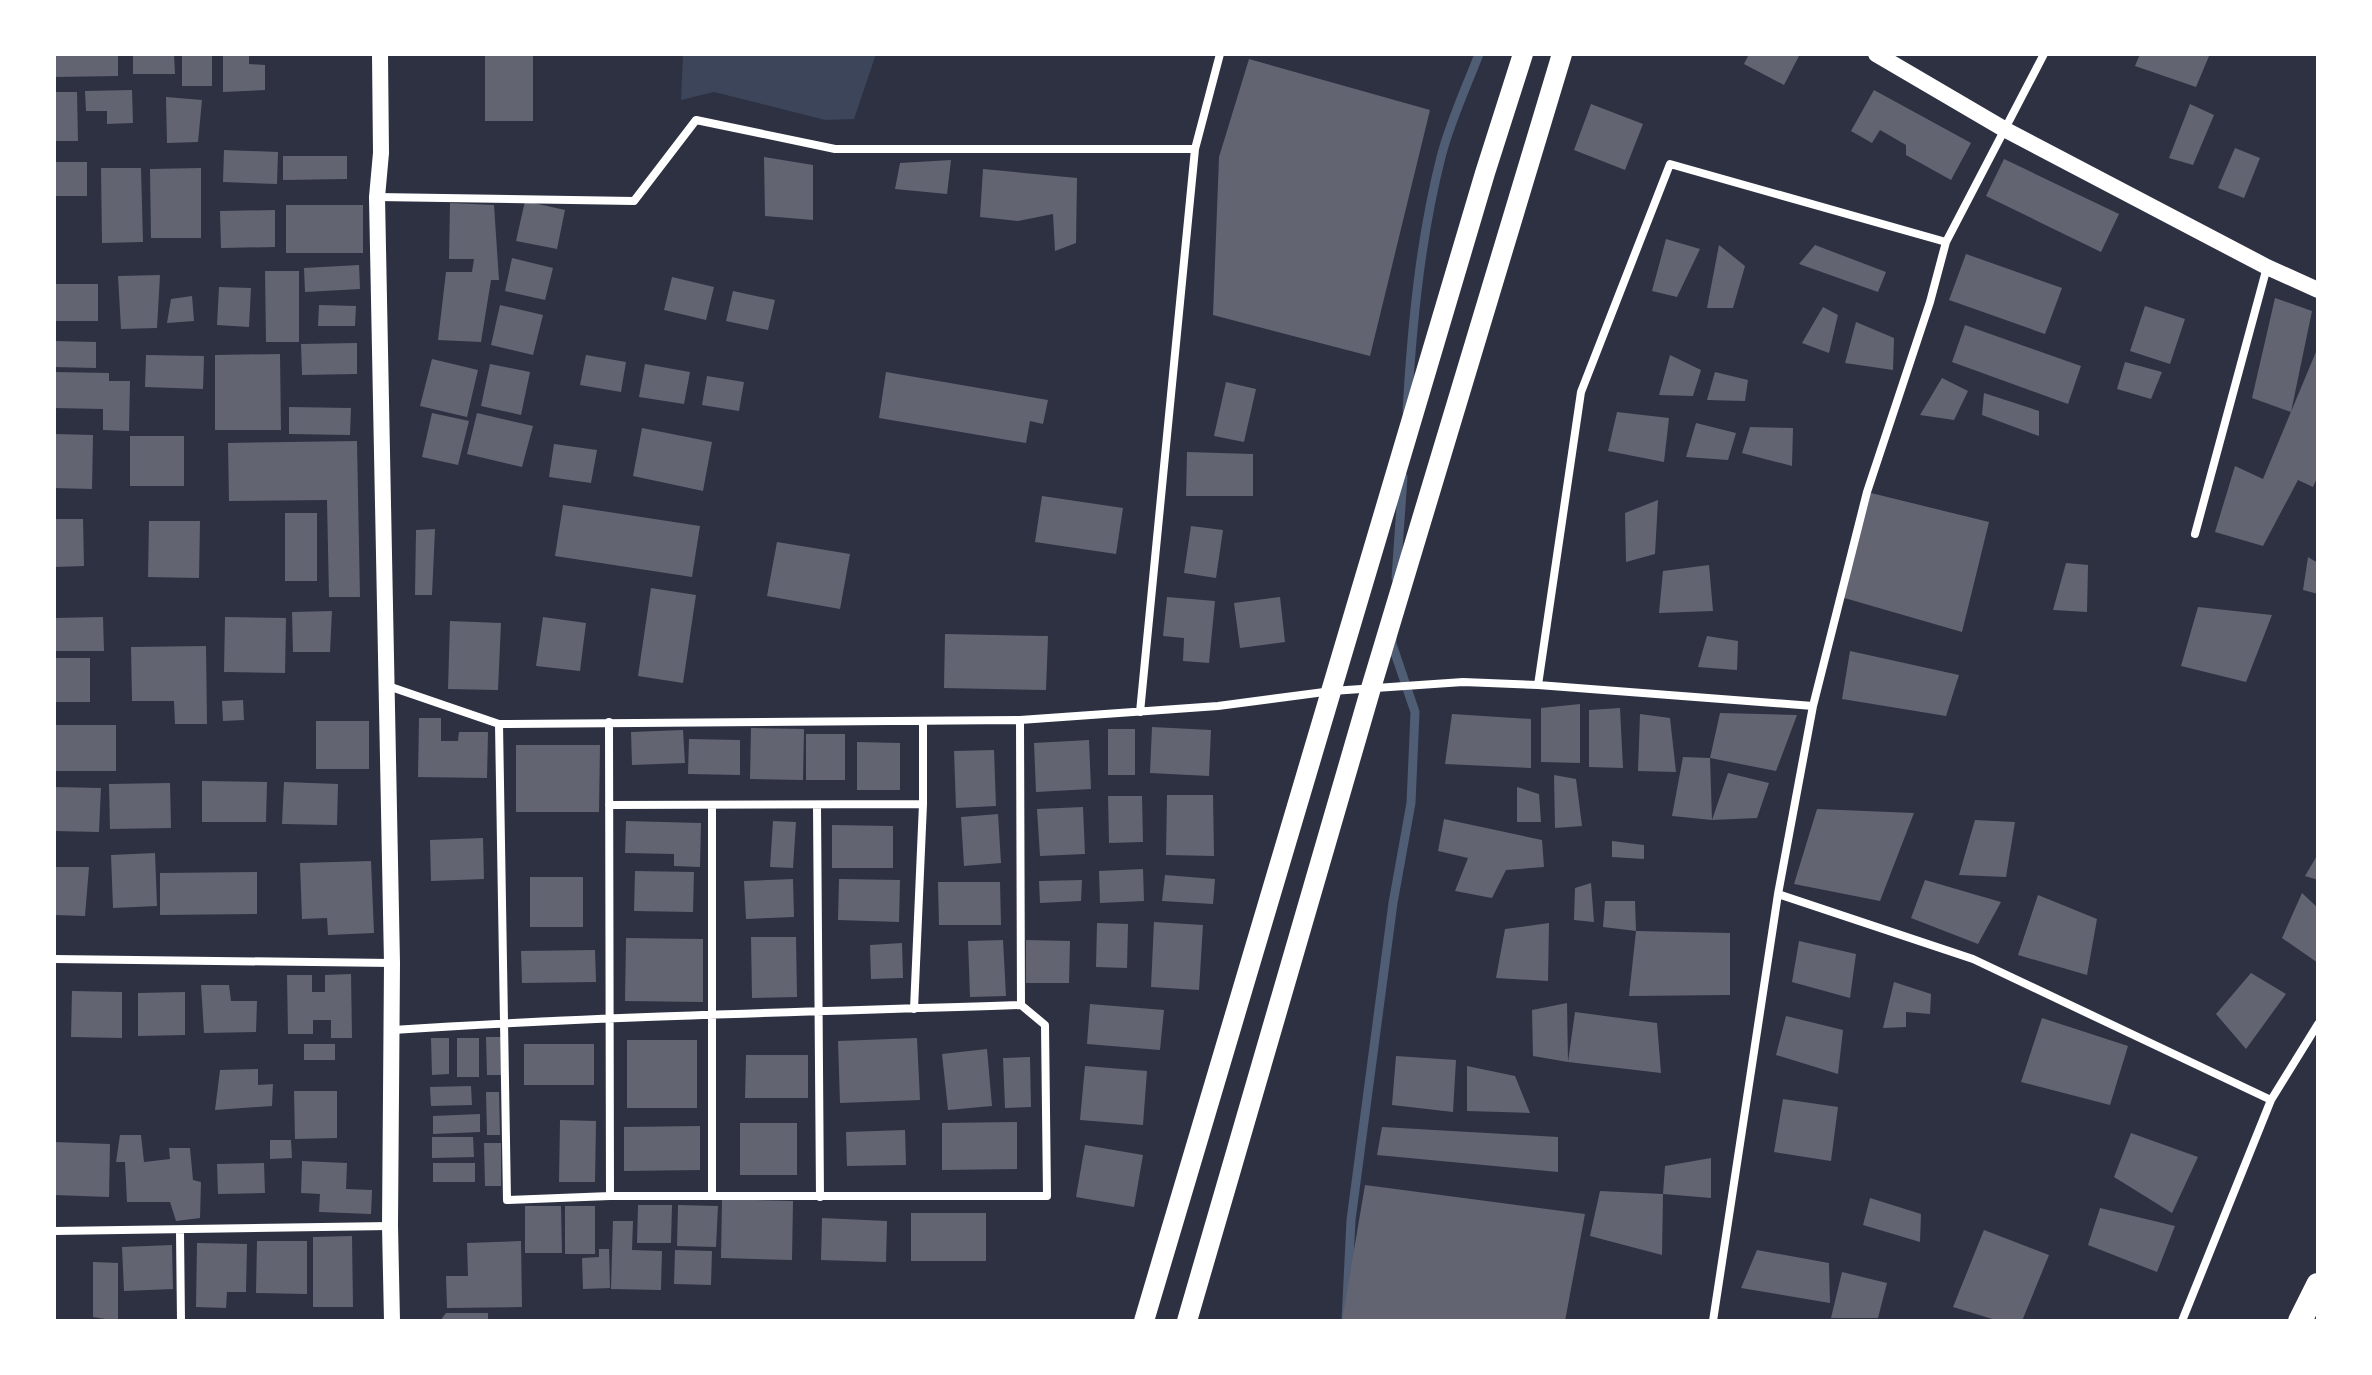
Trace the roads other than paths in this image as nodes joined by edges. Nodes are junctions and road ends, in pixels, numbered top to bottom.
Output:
1 (380, 54) edge
2 (1220, 54) edge
3 (1523, 54) edge
4 (1562, 54) edge
5 (1876, 54) edge
6 (2044, 54) edge
7 (2004, 129) junction
8 (1195, 149) junction
9 (377, 197) junction
10 (1946, 242) junction
11 (2267, 267) junction
12 (2318, 290) edge
13 (2195, 534) dead end
14 (1538, 685) junction
15 (388, 686) junction
16 (1371, 688) junction
17 (1332, 691) junction
18 (1813, 706) junction
19 (1140, 712) junction
20 (1020, 720) junction
21 (923, 721) junction
22 (609, 722) junction
23 (499, 724) junction
24 (923, 804) junction
25 (609, 805) junction
26 (712, 806) junction
27 (817, 806) junction
28 (1778, 894) junction
29 (54, 959) edge
30 (392, 963) junction
31 (1021, 1005) junction
32 (914, 1009) junction
33 (818, 1011) junction
34 (712, 1016) junction
35 (609, 1019) junction
36 (505, 1023) junction
37 (2318, 1024) edge
38 (393, 1030) junction
39 (2271, 1100) junction
40 (610, 1196) junction
41 (712, 1196) junction
42 (820, 1197) junction
43 (390, 1226) junction
44 (54, 1231) edge
45 (180, 1231) junction
46 (2318, 1285) edge
47 (181, 1321) edge
48 (392, 1321) edge
49 (1144, 1321) edge
50 (1187, 1321) edge
51 (1713, 1321) edge
52 (2182, 1321) edge
53 (2300, 1321) edge

1 - 9 main road
2 - 8 street
3 - 17 main road
4 - 16 main road
5 - 7 main road
6 - 7 street
7 - 10 street
7 - 11 main road
8 - 9 street
8 - 19 street
9 - 15 main road
10 - 14 street
10 - 18 street
11 - 12 main road
11 - 13 street
14 - 16 street
14 - 18 street
15 - 23 street
15 - 30 main road
16 - 17 street
16 - 50 main road
17 - 19 street
17 - 49 main road
18 - 28 street
19 - 20 street
20 - 21 street
20 - 31 street
21 - 22 street
21 - 24 street
22 - 23 street
22 - 25 street
23 - 36 street
24 - 27 street
24 - 32 street
25 - 26 street
25 - 35 street
26 - 27 street
26 - 34 street
27 - 33 street
28 - 39 street
28 - 51 street
29 - 30 street
30 - 38 main road
31 - 32 street
31 - 42 street
32 - 33 street
33 - 34 street
33 - 42 street
34 - 35 street
34 - 41 street
35 - 36 street
35 - 40 street
36 - 38 street
36 - 40 street
37 - 39 street
38 - 43 main road
39 - 52 street
40 - 41 street
41 - 42 street
43 - 45 street
43 - 48 main road
44 - 45 street
45 - 47 street
46 - 53 highway

